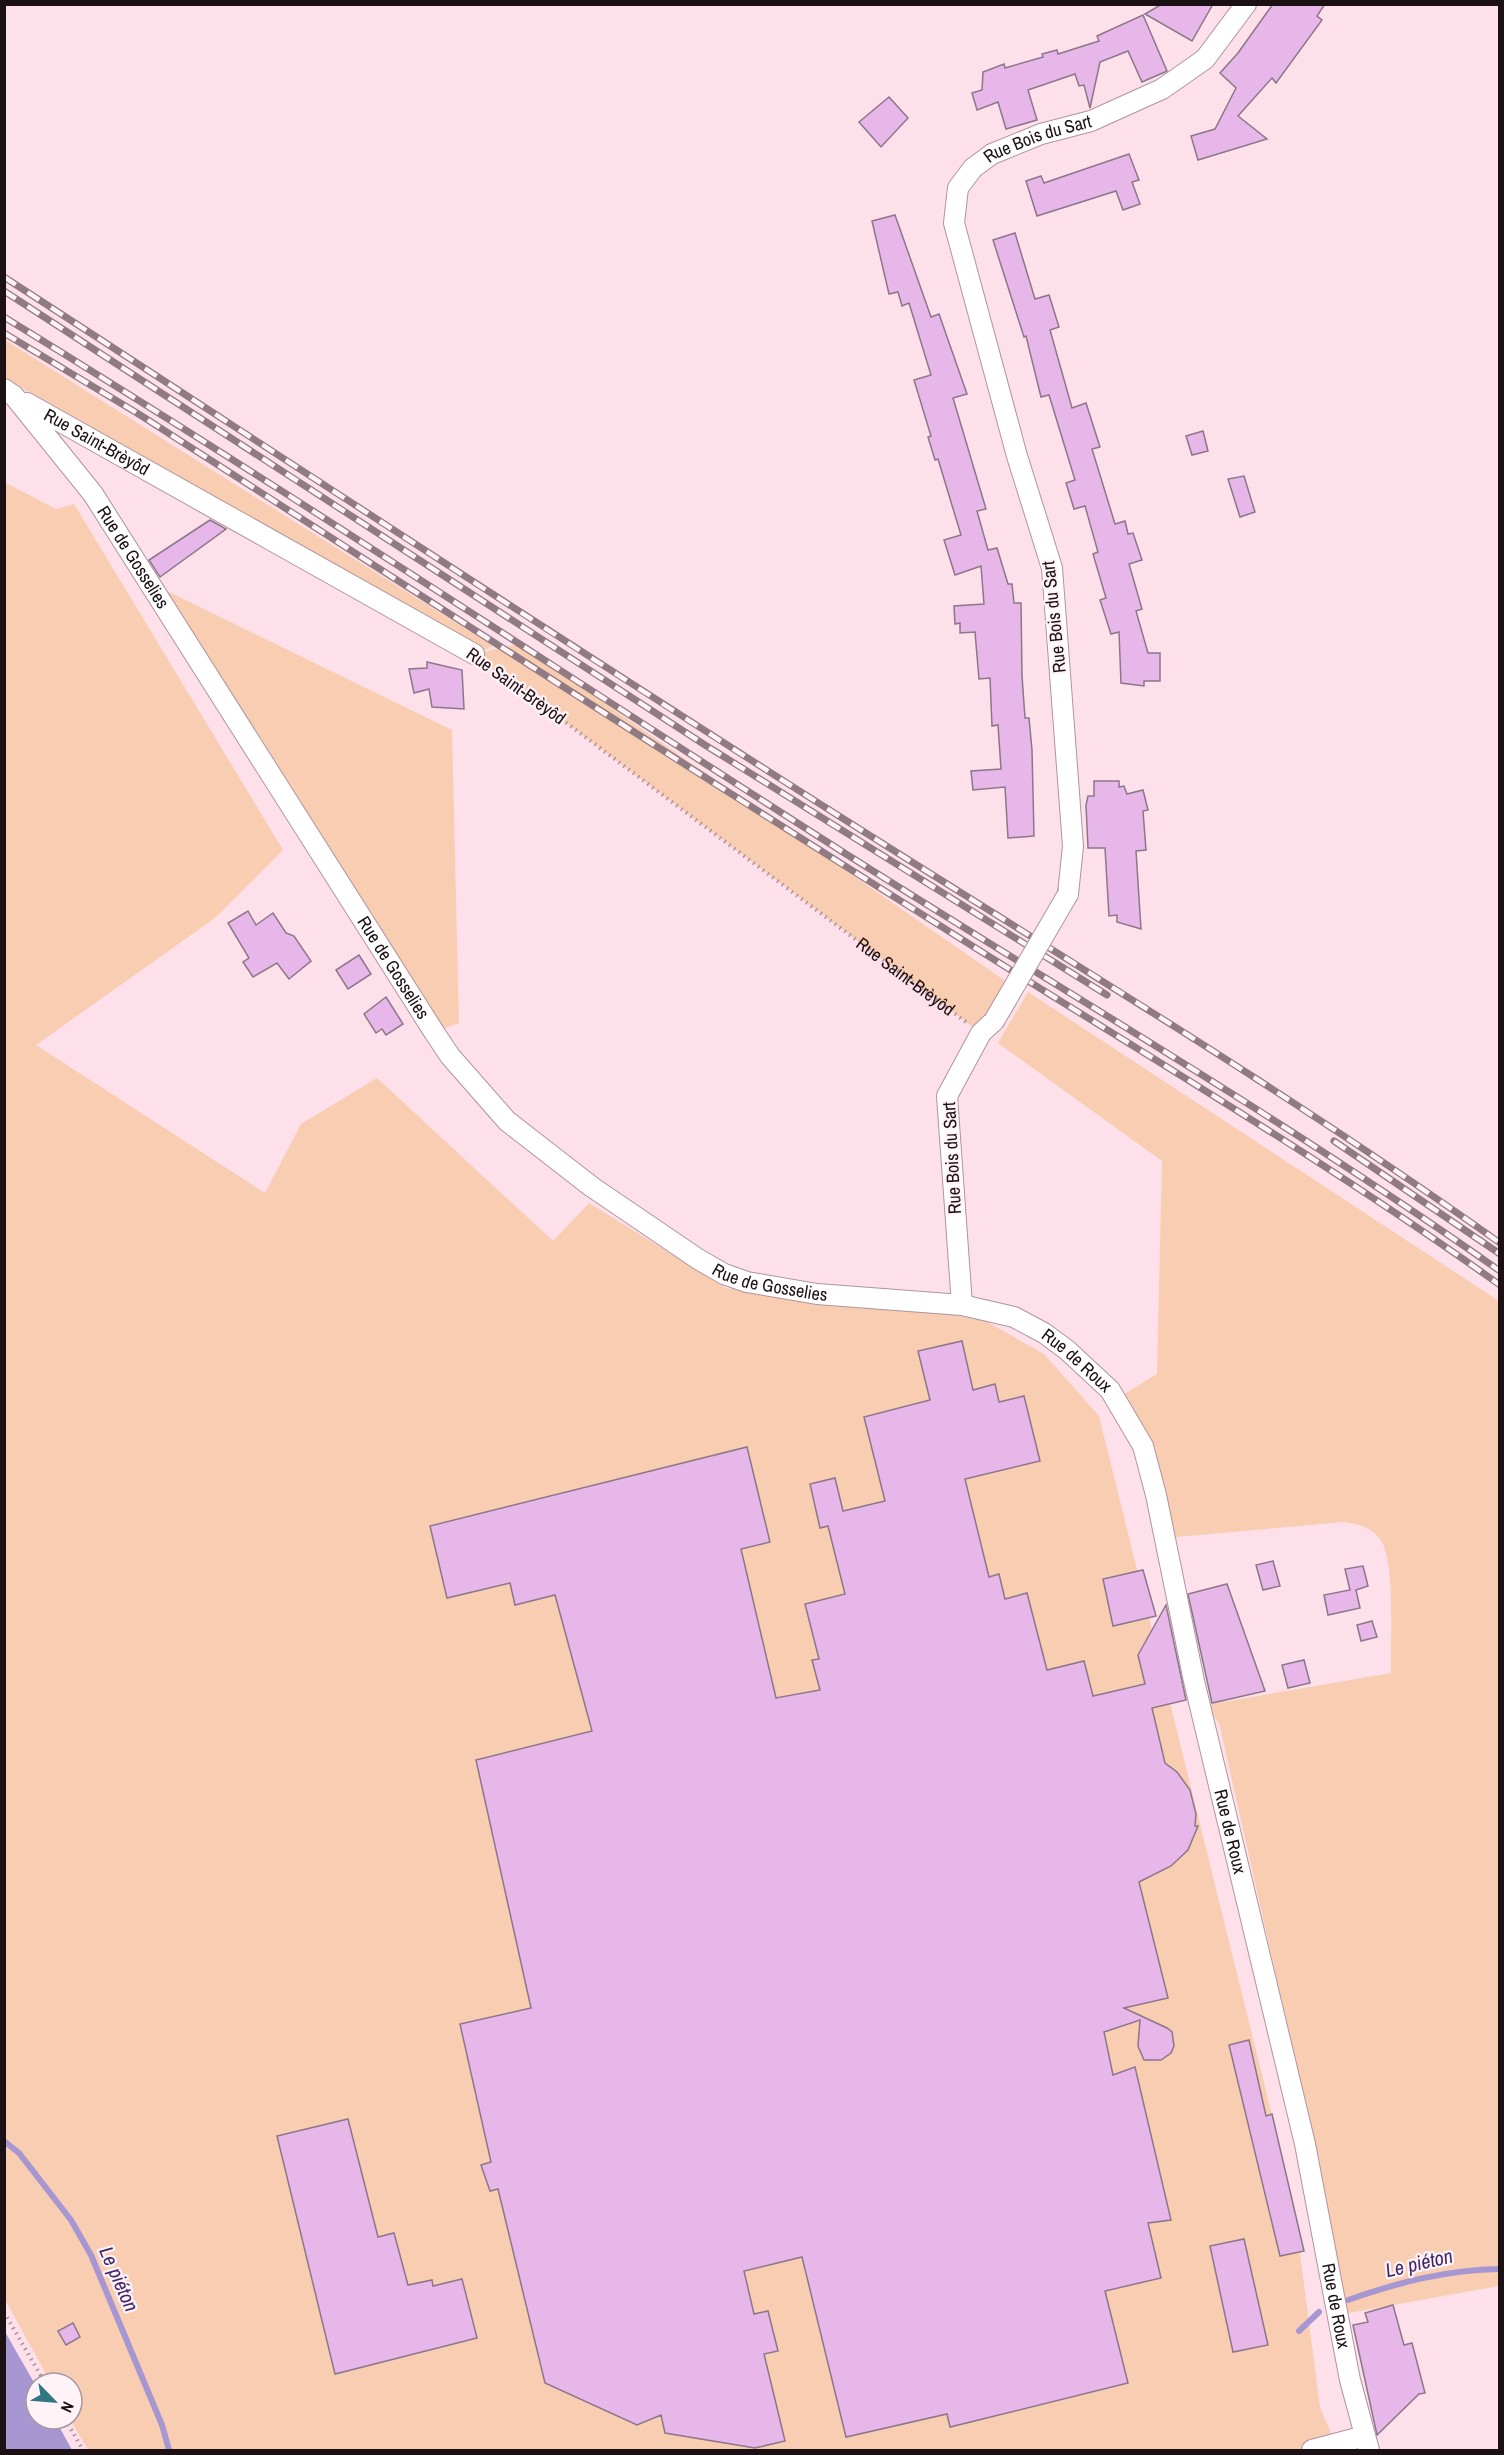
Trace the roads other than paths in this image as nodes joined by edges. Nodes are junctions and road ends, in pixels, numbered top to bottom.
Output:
1 (1246, 4) edge
2 (9, 392) edge
3 (474, 654) road end
4 (962, 1305) junction
5 (1367, 2443) edge
6 (1312, 2451) edge

1 - 4 street, Rue Bois du Sart, bridge
2 - 3 street, Rue Saint-Brèyôd
2 - 4 street, Rue de Gosselies
4 - 5 street, Rue de Roux
5 - 6 street

